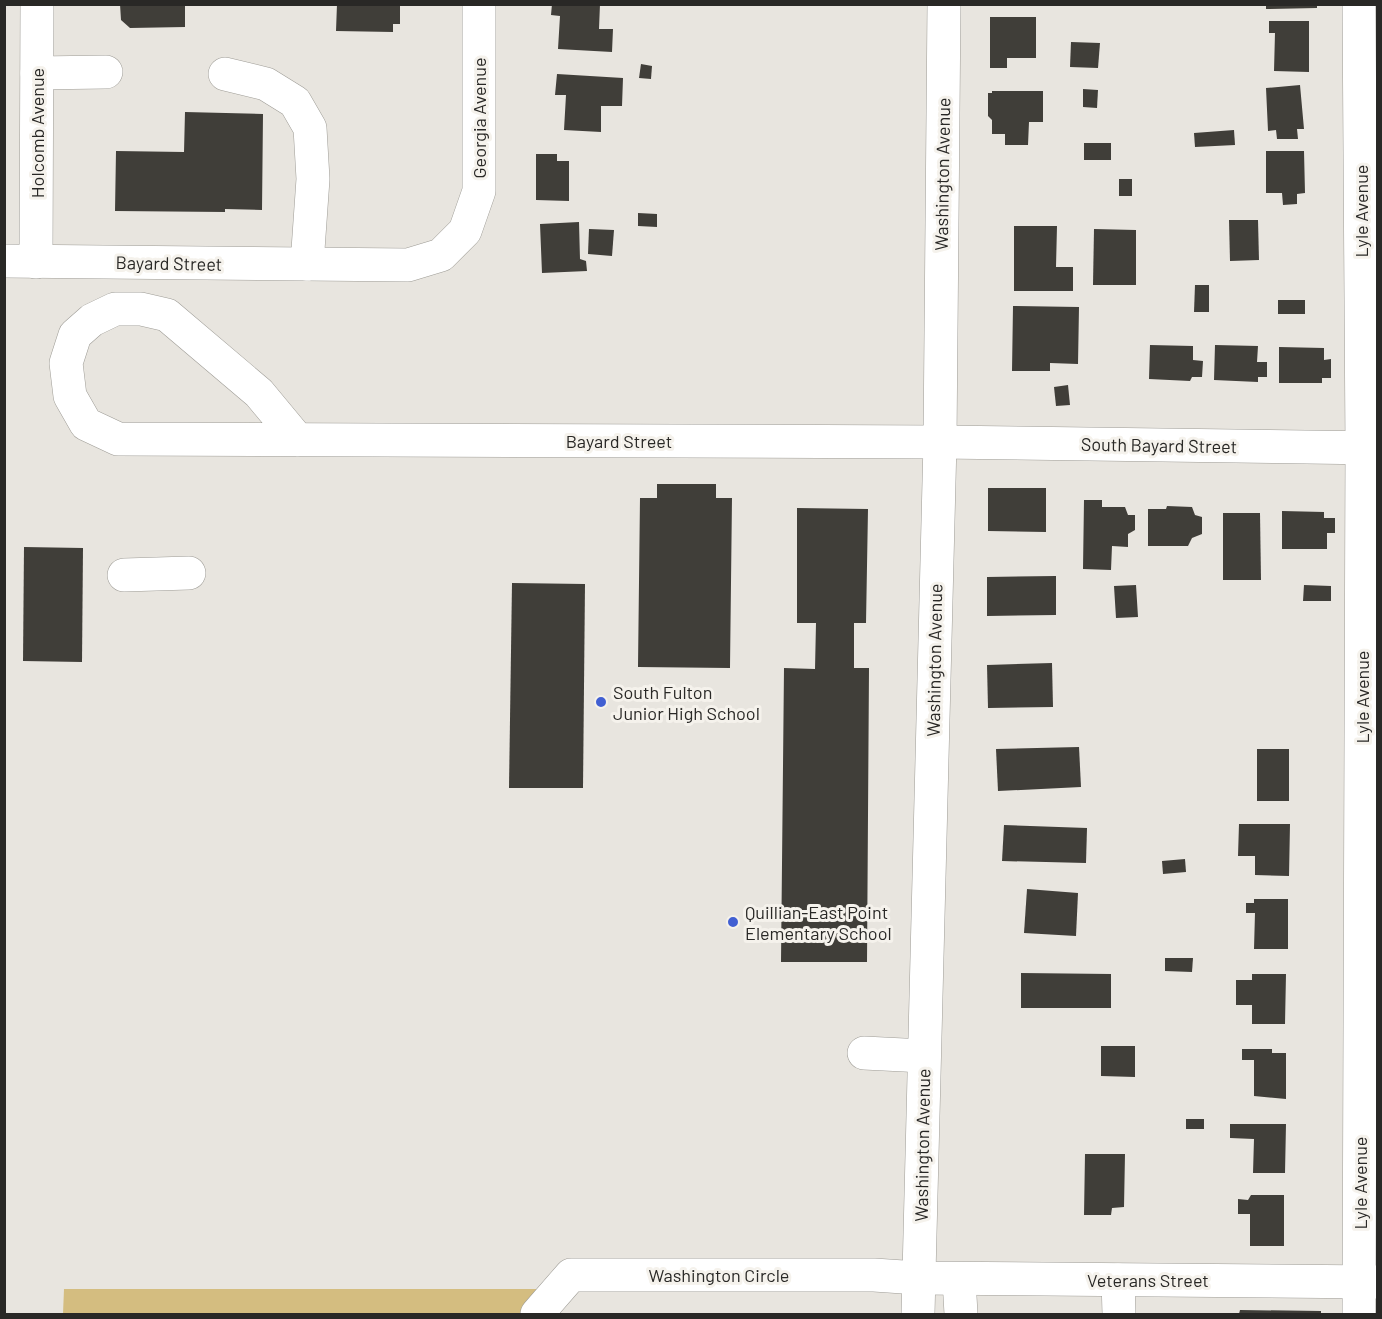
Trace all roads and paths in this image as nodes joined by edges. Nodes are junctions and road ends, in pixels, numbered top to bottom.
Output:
1 (37, 4) edge
2 (479, 4) edge
3 (944, 4) edge
4 (1359, 4) edge
5 (106, 72) dead end
6 (37, 73) junction
7 (225, 74) dead end
8 (441, 255) joint
9 (4, 261) edge
10 (36, 262) junction
11 (307, 264) junction
12 (298, 440) junction
13 (940, 442) junction
14 (1370, 448) edge
15 (189, 573) dead end
16 (124, 575) dead end
17 (864, 1053) dead end
18 (924, 1056) junction
19 (918, 1278) junction
20 (959, 1279) junction
21 (1118, 1280) junction
22 (1369, 1282) edge
23 (537, 1314) edge
24 (918, 1314) edge
25 (961, 1314) edge
26 (1119, 1314) edge
27 (1359, 1314) edge

1 - 6 street, Holcomb Avenue
2 - 8 street, Georgia Avenue
3 - 13 street, Washington Avenue
4 - 14 street, Lyle Avenue
5 - 6 street
6 - 10 street, Holcomb Avenue
7 - 11 street
8 - 11 street, Bayard Street
9 - 10 street, Bayard Street
10 - 11 street, Bayard Street
12 - 12 street, Bayard Street
12 - 13 street, Bayard Street
13 - 14 street, South Bayard Street
13 - 18 street, Washington Avenue
14 - 22 street, Lyle Avenue
15 - 16 street
17 - 18 street
18 - 19 street, Washington Avenue
19 - 20 street, Veterans Street
19 - 23 street, Washington Circle
19 - 24 street, Washington Avenue
20 - 21 street, Veterans Street
20 - 25 street
21 - 22 street, Veterans Street
21 - 26 street
22 - 27 street, Lyle Avenue

